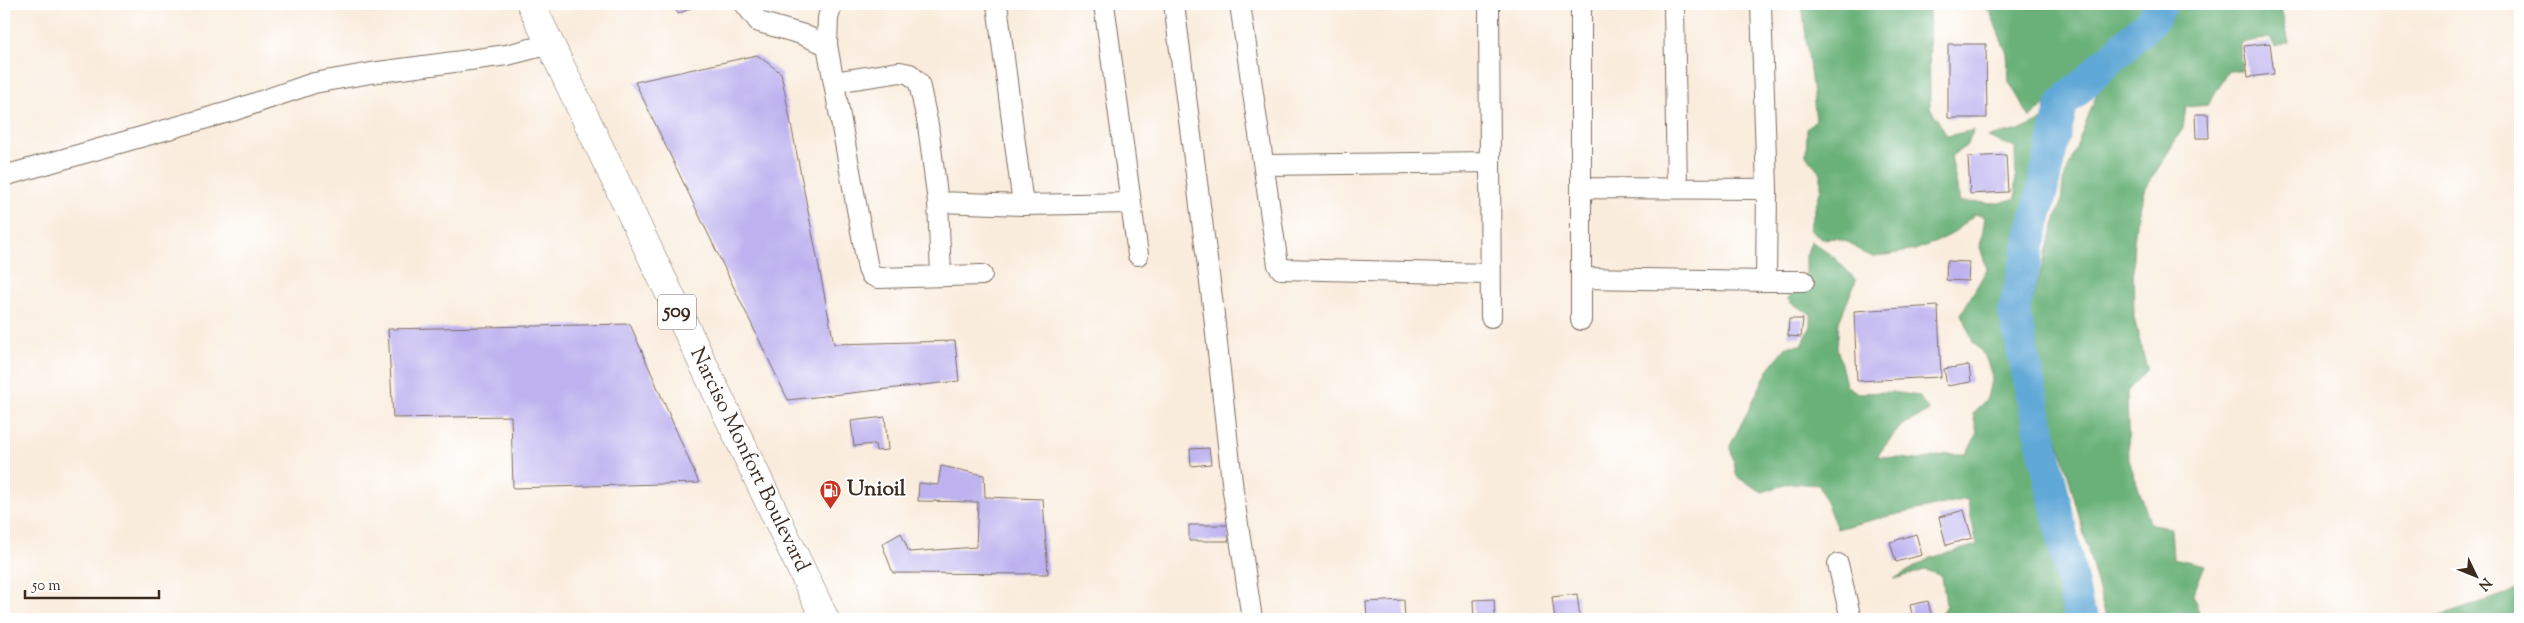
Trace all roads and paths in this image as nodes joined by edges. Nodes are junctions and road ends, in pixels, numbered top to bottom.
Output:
1 (531, 4) edge
2 (745, 4) edge
3 (832, 4) edge
4 (997, 4) edge
5 (1104, 4) edge
6 (1174, 4) edge
7 (1240, 4) edge
8 (1489, 4) edge
9 (1581, 4) edge
10 (1674, 4) edge
11 (1761, 4) edge
12 (550, 44) junction
13 (827, 45) junction
14 (834, 82) junction
15 (1490, 162) junction
16 (1265, 165) junction
17 (4, 176) edge
18 (1582, 188) junction
19 (1677, 188) junction
20 (1768, 188) junction
21 (938, 202) junction
22 (1131, 203) junction
23 (1023, 205) junction
24 (1138, 255) dead end
25 (1490, 274) junction
26 (941, 275) junction
27 (982, 275) dead end
28 (1581, 278) junction
29 (1766, 281) junction
30 (1804, 281) dead end
31 (1491, 317) dead end
32 (1581, 320) dead end
33 (1838, 564) dead end
34 (825, 619) edge
35 (1252, 619) edge
36 (1850, 619) edge

1 - 12 main road, Narciso Monfort Boulevard / 509
2 - 13 street
3 - 13 street
4 - 23 street
5 - 22 street
6 - 35 street
7 - 16 street
8 - 15 street
9 - 18 street
10 - 19 street
11 - 20 street
12 - 17 street
12 - 34 main road, Narciso Monfort Boulevard / 509
13 - 14 street
14 - 21 street
14 - 26 street
15 - 16 street
15 - 25 street
16 - 25 street
18 - 19 street
18 - 28 street
19 - 20 street
20 - 29 street
21 - 23 street
21 - 26 street
22 - 23 street
22 - 24 street
25 - 31 street
26 - 27 street
28 - 29 street
28 - 32 street
29 - 30 street
33 - 36 street

